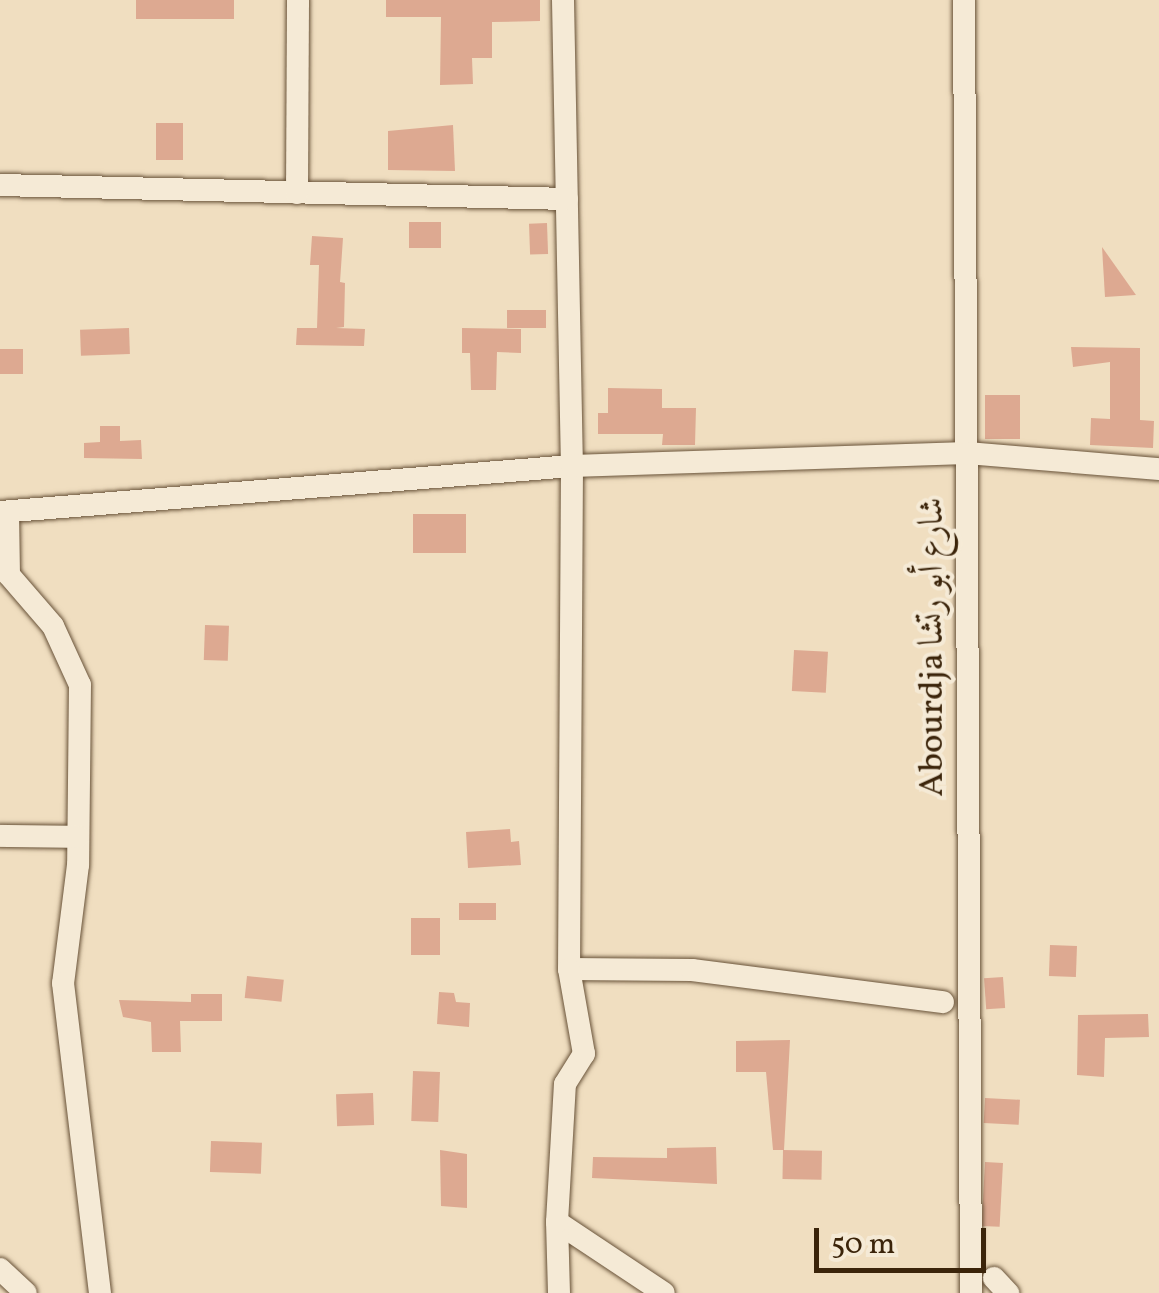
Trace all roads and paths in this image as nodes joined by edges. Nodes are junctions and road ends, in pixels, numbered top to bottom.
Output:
1 (298, 0) edge
2 (563, 0) edge
3 (964, 0) edge
4 (0, 185) edge
5 (297, 192) junction
6 (567, 199) junction
7 (967, 453) junction
8 (572, 466) junction
9 (1159, 469) edge
10 (4, 512) edge
11 (0, 836) edge
12 (78, 837) junction
13 (568, 968) junction
14 (943, 1002) dead end
15 (557, 1222) junction
16 (0, 1269) edge
17 (26, 1293) edge
18 (100, 1293) edge
19 (559, 1293) edge
20 (664, 1293) edge
21 (970, 1293) edge

1 - 5 street
2 - 6 street
3 - 7 street, Abourdja شارع أبو رتشا
4 - 5 street
5 - 6 street
6 - 8 street
7 - 8 street
7 - 9 street
7 - 21 street, Abourdja شارع أبو رتشا
8 - 10 street
8 - 13 street
10 - 12 street
11 - 12 street
12 - 18 street
13 - 14 street
13 - 15 street
15 - 19 street
15 - 20 street
16 - 17 street

